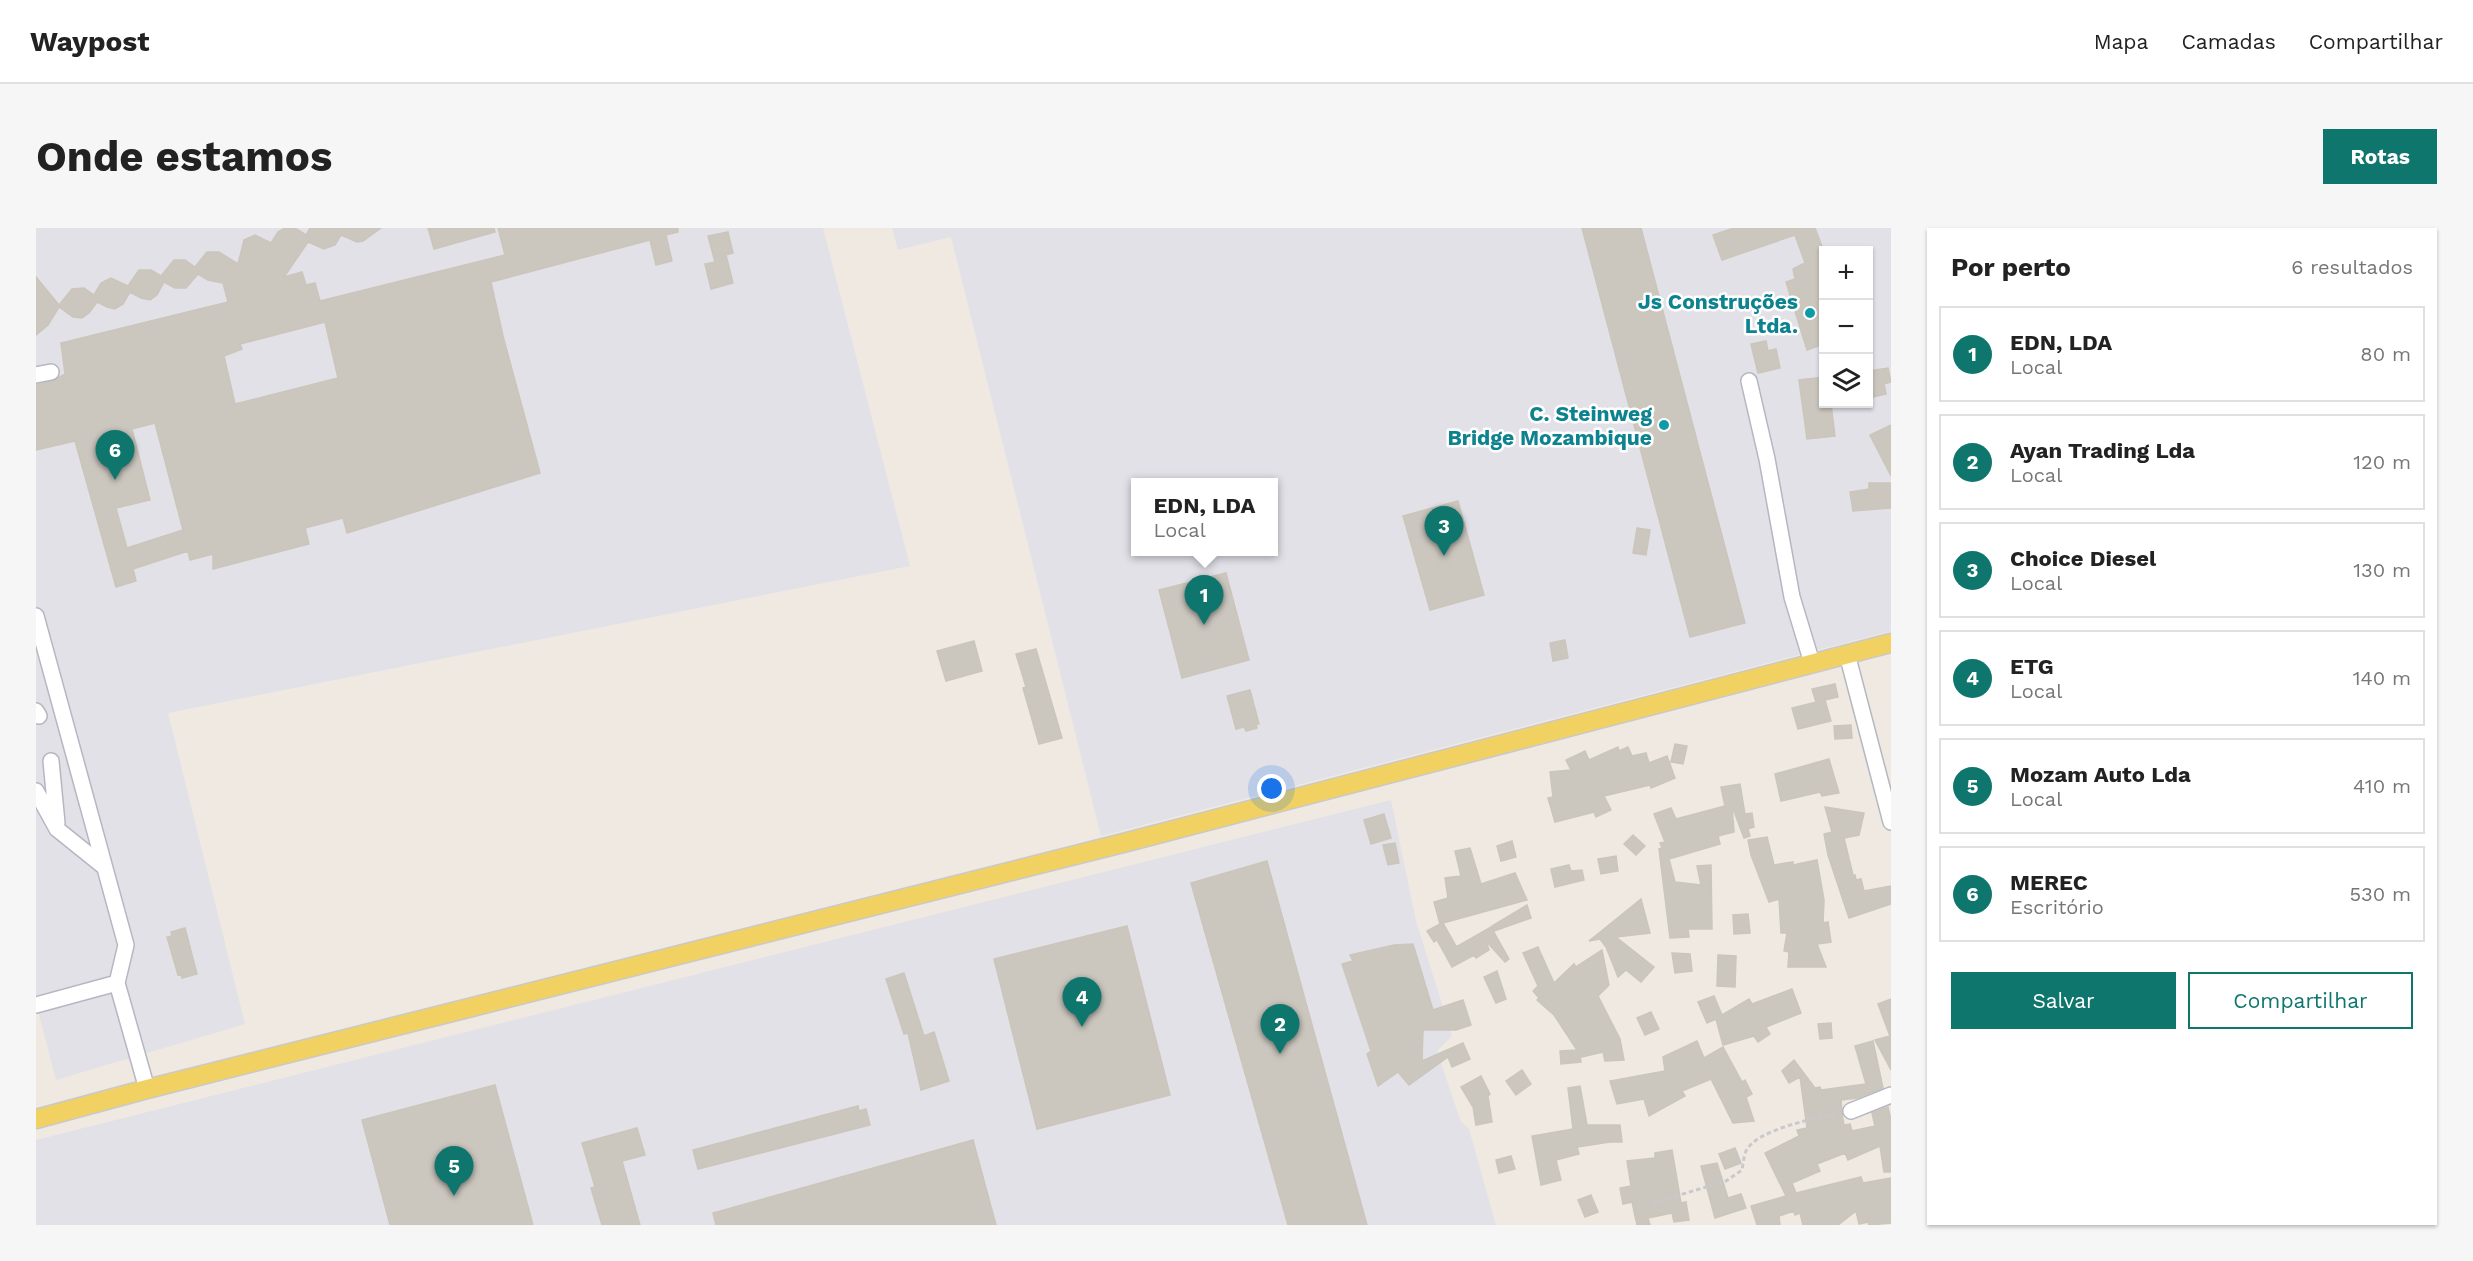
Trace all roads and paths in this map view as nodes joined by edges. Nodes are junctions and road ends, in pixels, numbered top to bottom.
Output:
1 (1749, 381) dead end
2 (36, 616) edge
3 (1891, 643) edge
4 (1846, 654) junction
5 (1812, 663) junction
6 (51, 761) dead end
7 (36, 791) edge
8 (1891, 822) edge
9 (57, 829) junction
10 (103, 866) junction
11 (117, 983) junction
12 (36, 1005) edge
13 (147, 1089) junction
14 (1891, 1095) edge
15 (1851, 1111) joint
16 (36, 1119) edge
17 (1653, 1203) dead end

1 - 5 street
2 - 10 street
3 - 4 main road
4 - 5 main road
4 - 8 street
5 - 13 main road
6 - 9 street
7 - 9 street
9 - 10 street
10 - 11 street
11 - 12 street
11 - 13 street
13 - 16 main road
14 - 15 street
15 - 17 path

